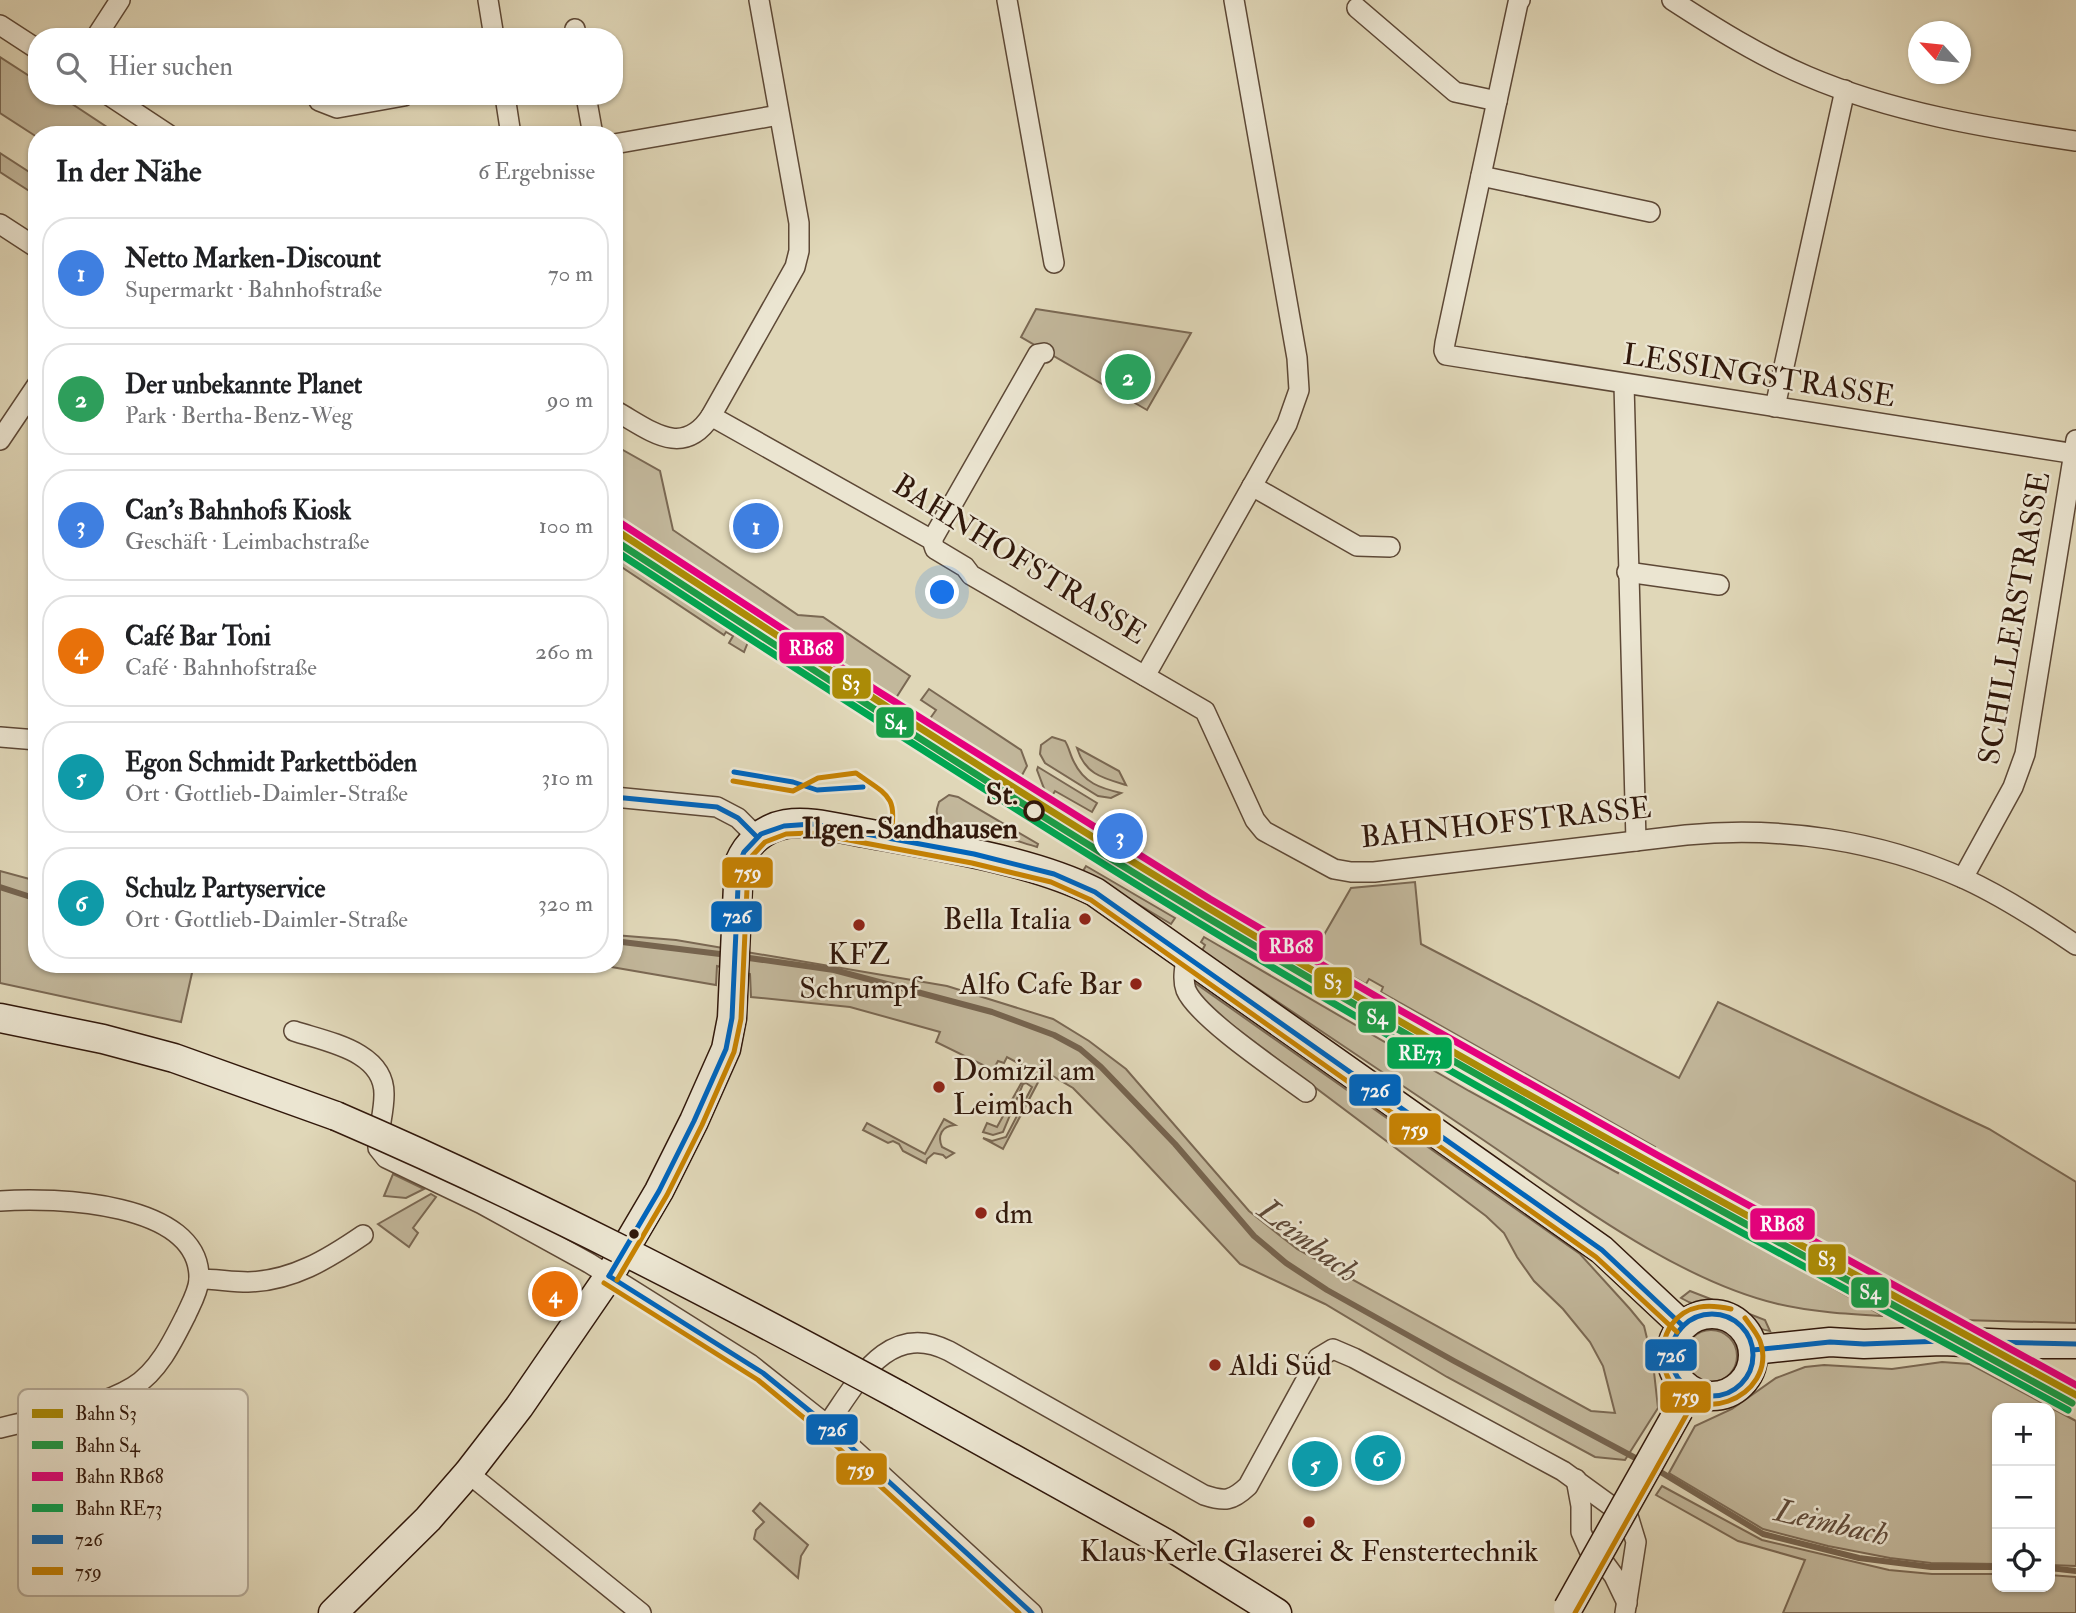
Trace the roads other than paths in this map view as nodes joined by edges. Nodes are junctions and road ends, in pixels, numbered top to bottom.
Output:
1 (120, 0) edge
2 (488, 0) edge
3 (759, 0) edge
4 (1007, 0) edge
5 (1234, 0) edge
6 (1520, 0) edge
7 (1672, 0) edge
8 (1357, 8) dead end
9 (0, 25) edge
10 (102, 28) edge
11 (493, 28) edge
12 (28, 43) edge
13 (1845, 90) junction
14 (1497, 101) junction
15 (124, 105) edge
16 (329, 105) edge
17 (354, 105) edge
18 (506, 105) edge
19 (588, 105) edge
20 (779, 115) junction
21 (155, 126) edge
22 (510, 126) edge
23 (591, 126) edge
24 (2076, 141) edge
25 (623, 142) edge
26 (1481, 176) junction
27 (1650, 212) dead end
28 (0, 224) edge
29 (28, 242) edge
30 (1054, 263) dead end
31 (1044, 353) dead end
32 (1624, 384) junction
33 (28, 398) edge
34 (1775, 407) junction
35 (623, 415) edge
36 (711, 416) junction
37 (0, 440) edge
38 (2075, 449) edge
39 (1252, 486) junction
40 (932, 540) junction
41 (1390, 547) dead end
42 (1627, 572) junction
43 (1719, 585) dead end
44 (1145, 676) junction
45 (0, 737) edge
46 (28, 739) edge
47 (623, 798) edge
48 (757, 837) junction
49 (1636, 841) junction
50 (1963, 878) junction
51 (2076, 945) edge
52 (1186, 957) junction
53 (0, 1018) edge
54 (294, 1031) dead end
55 (1306, 1092) dead end
56 (0, 1201) edge
57 (363, 1235) dead end
58 (609, 1276) junction
59 (199, 1279) junction
60 (1683, 1326) junction
61 (2076, 1344) edge
62 (1753, 1350) junction
63 (129, 1389) edge
64 (1684, 1400) junction
65 (18, 1423) edge
66 (827, 1425) junction
67 (0, 1428) edge
68 (468, 1473) junction
69 (1576, 1479) junction
70 (1626, 1608) edge
71 (1566, 1610) edge
72 (332, 1613) edge
73 (641, 1613) edge
74 (1032, 1613) edge
75 (1277, 1613) edge

1 - 10 street
2 - 11 street
3 - 20 street
4 - 30 street
5 - 39 street
6 - 14 street
7 - 13 street
8 - 14 street
9 - 12 street
13 - 24 street
13 - 34 street
14 - 26 street
15 - 21 street
16 - 17 street
18 - 22 street
19 - 23 street
20 - 25 street
20 - 36 street
26 - 27 street
26 - 32 street, LESSINGSTRASSE
28 - 29 street
31 - 40 street
32 - 34 street, LESSINGSTRASSE
32 - 42 street
33 - 37 street
34 - 38 street, LESSINGSTRASSE
35 - 36 street
36 - 40 street, BAHNHOFSTRASSE
38 - 50 street, SCHILLERSTRASSE
39 - 41 street
39 - 44 street
40 - 44 street, BAHNHOFSTRASSE
42 - 43 street
42 - 49 street
44 - 49 street, BAHNHOFSTRASSE
45 - 46 street
47 - 48 street
48 - 52 street
48 - 58 street
49 - 50 street, BAHNHOFSTRASSE
50 - 51 street, BAHNHOFSTRASSE
52 - 55 street
52 - 60 street
53 - 75 street, bridge
54 - 58 street
56 - 59 street
57 - 59 street
58 - 66 street
58 - 68 street
59 - 63 street
60 - 62 street
60 - 64 street
61 - 62 street
62 - 64 street
64 - 71 street, bridge
65 - 67 street
66 - 69 street
66 - 74 street
68 - 72 street
68 - 73 street
69 - 70 street
69 - 70 street

